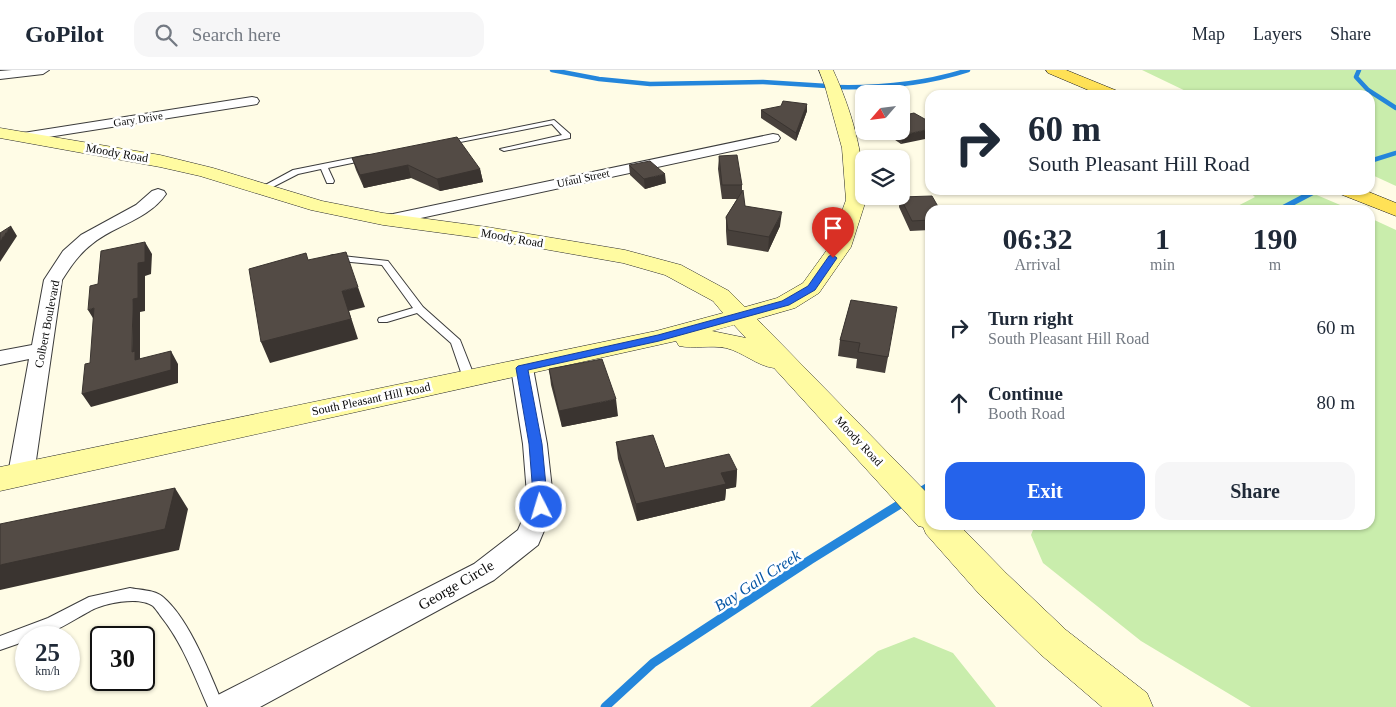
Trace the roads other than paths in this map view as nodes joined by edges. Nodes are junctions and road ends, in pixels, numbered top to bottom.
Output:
1 (43, 70) edge
2 (826, 70) edge
3 (1053, 70) edge
4 (0, 75) edge
5 (1102, 90) edge
6 (252, 101) dead end
7 (0, 133) edge
8 (24, 137) junction
9 (773, 138) dead end
10 (438, 144) edge
11 (504, 149) dead end
12 (380, 155) edge
13 (322, 166) junction
14 (330, 181) dead end
15 (262, 189) junction
16 (158, 194) dead end
17 (1359, 195) edge
18 (1396, 210) edge
19 (393, 219) junction
20 (320, 259) edge
21 (420, 309) junction
22 (742, 316) junction
23 (383, 320) dead end
24 (659, 338) junction
25 (41, 350) junction
26 (0, 358) edge
27 (522, 368) junction
28 (798, 376) junction
29 (469, 378) junction
30 (10, 476) edge
31 (925, 512) edge
32 (943, 530) edge
33 (0, 643) edge
34 (216, 707) edge
35 (228, 707) edge
36 (1133, 707) edge

1 - 4 street
2 - 22 street, South Pleasant Hill Road
3 - 5 main road
6 - 8 street, Gary Drive
7 - 8 street, Moody Road
8 - 15 street, Moody Road
9 - 19 street, Ufaul Street
10 - 11 lane
12 - 13 lane
13 - 14 lane
13 - 15 lane
15 - 19 street, Moody Road
16 - 25 street, Colbert Boulevard
17 - 18 main road
19 - 22 street, Moody Road
20 - 21 lane
21 - 23 lane
21 - 29 lane
22 - 24 street, South Pleasant Hill Road
22 - 28 street, Moody Road
24 - 27 street, South Pleasant Hill Road
24 - 28 street
25 - 26 street
25 - 30 street, Colbert Boulevard
27 - 29 street, South Pleasant Hill Road
27 - 35 street, George Circle
28 - 31 street, Moody Road
29 - 30 street, South Pleasant Hill Road
32 - 36 street
33 - 34 lane

